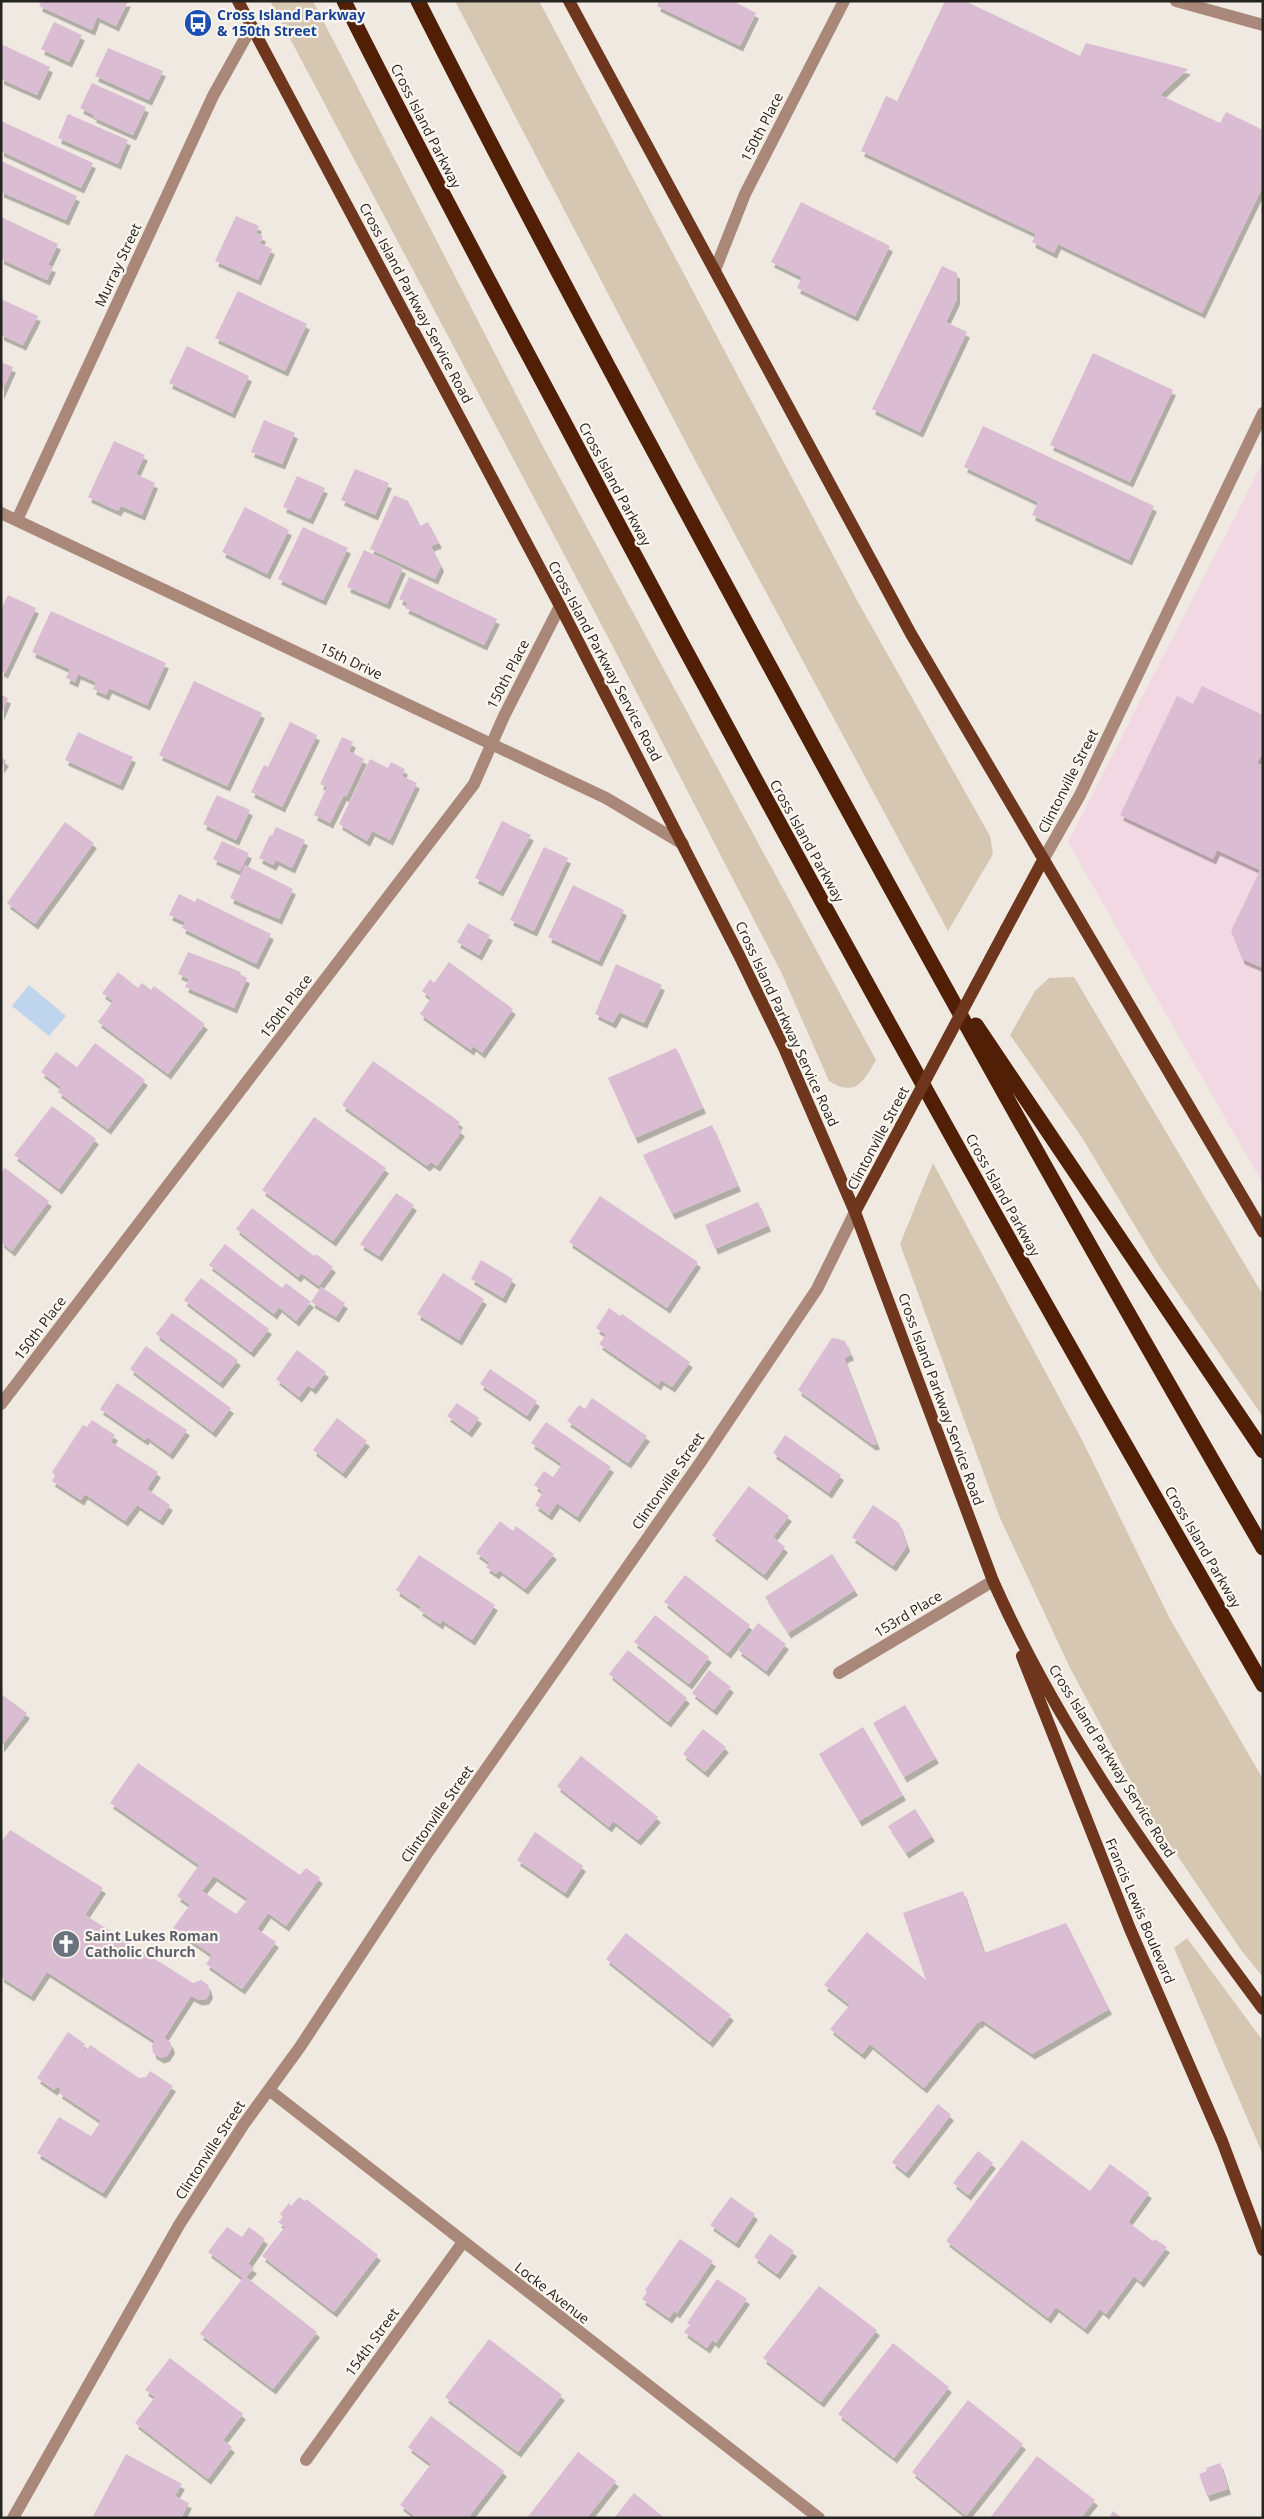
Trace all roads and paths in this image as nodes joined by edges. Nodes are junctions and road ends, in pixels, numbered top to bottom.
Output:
1 (238, 1) edge
2 (344, 1) edge
3 (418, 1) edge
4 (569, 1) edge
5 (844, 1) edge
6 (1176, 1) edge
7 (1263, 25) edge
8 (252, 26) junction
9 (715, 270) junction
10 (1263, 412) edge
11 (1, 513) edge
12 (16, 520) junction
13 (560, 606) junction
14 (491, 743) junction
15 (683, 844) junction
16 (1043, 860) junction
17 (920, 941) junction
18 (855, 1212) junction
19 (1263, 1232) edge
20 (1, 1404) edge
21 (1263, 1451) edge
22 (1263, 1548) edge
23 (993, 1581) junction
24 (839, 1673) dead end
25 (1263, 1685) edge
26 (1263, 2009) edge
27 (269, 2090) junction
28 (463, 2242) junction
29 (1263, 2250) edge
30 (306, 2460) dead end
31 (13, 2518) edge
32 (819, 2518) edge

1 - 8 main road, Cross Island Parkway Service Road
2 - 25 highway, Cross Island Parkway
3 - 17 highway
4 - 9 main road
5 - 9 street, 150th Place
6 - 7 street
8 - 12 street, Murray Street
8 - 13 main road, Cross Island Parkway Service Road
9 - 16 main road
10 - 16 street, Clintonville Street
11 - 12 street, 15th Drive
12 - 14 street, 15th Drive
13 - 14 street, 150th Place
13 - 15 main road, Cross Island Parkway Service Road
14 - 15 street, 15th Drive
14 - 20 street, 150th Place
15 - 18 main road, Cross Island Parkway Service Road
16 - 18 main road, Clintonville Street, bridge
16 - 19 main road
17 - 21 highway
17 - 22 highway
18 - 23 main road, Cross Island Parkway Service Road
18 - 27 street, Clintonville Street
23 - 24 street, 153rd Place
23 - 26 main road, Cross Island Parkway Service Road
23 - 29 main road, Francis Lewis Boulevard
27 - 28 street, Locke Avenue
27 - 31 street, Clintonville Street
28 - 30 street, 154th Street
28 - 32 street, Locke Avenue

